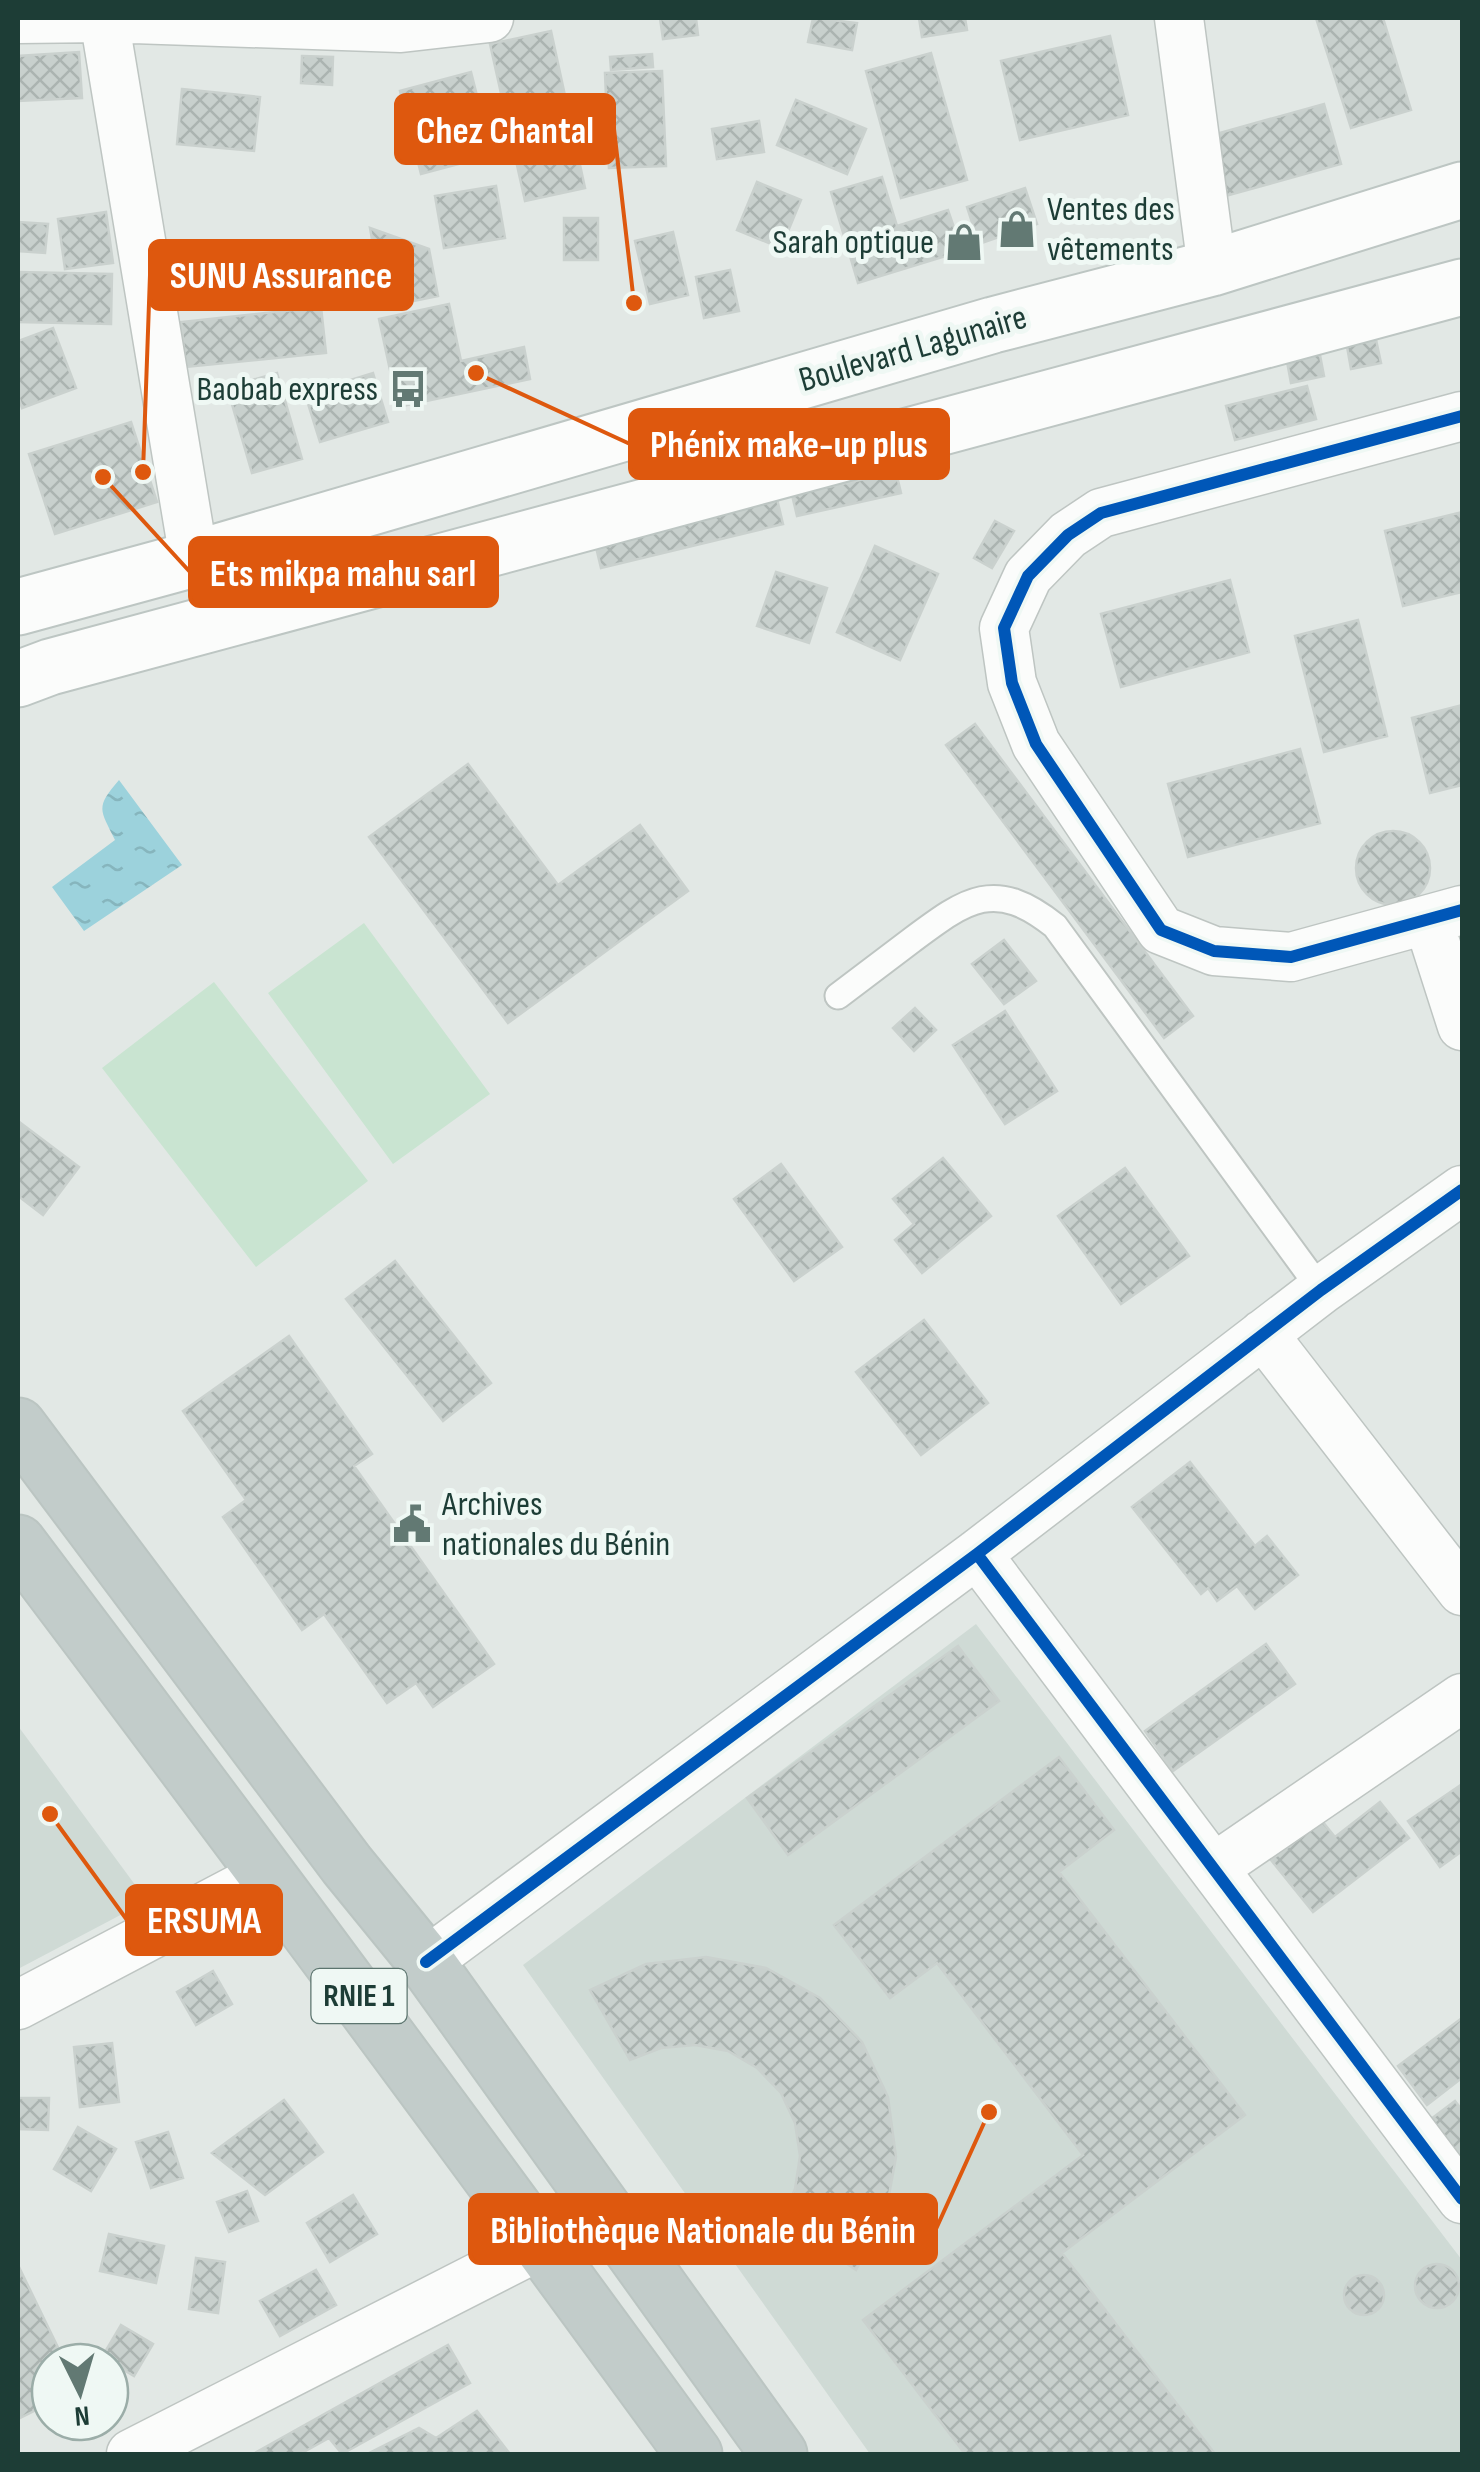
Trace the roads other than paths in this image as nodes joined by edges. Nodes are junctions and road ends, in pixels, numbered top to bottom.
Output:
1 (104, 18) edge
2 (488, 18) edge
3 (1179, 18) edge
4 (18, 19) edge
5 (1462, 190) edge
6 (1212, 268) junction
7 (1462, 287) edge
8 (1462, 416) edge
9 (194, 559) junction
10 (18, 607) edge
11 (18, 679) edge
12 (1445, 915) edge
13 (838, 996) dead end
14 (1462, 1026) edge
15 (1462, 1190) edge
16 (1320, 1290) junction
17 (1263, 1334) junction
18 (18, 1426) edge
19 (18, 1543) edge
20 (977, 1554) junction
21 (1462, 1591) edge
22 (1462, 1698) edge
23 (1215, 1867) junction
24 (265, 1874) junction
25 (426, 1962) junction
26 (18, 2005) edge
27 (1462, 2199) edge
28 (541, 2245) junction
29 (130, 2454) edge
30 (694, 2454) edge
31 (780, 2454) edge

1 - 2 street
1 - 4 street
1 - 9 street
3 - 6 street
5 - 6 main road, Boulevard Lagunaire
6 - 9 main road, Boulevard Lagunaire
7 - 11 main road
8 - 12 street
9 - 10 main road, Boulevard Lagunaire
12 - 14 street
13 - 16 lane
15 - 16 street
16 - 17 street
17 - 20 street
17 - 21 street
18 - 25 highway, RNIE 1
19 - 24 highway, RNIE 1
20 - 23 street
20 - 25 street
22 - 23 street
23 - 27 street
24 - 26 street
24 - 28 highway, RNIE 1
25 - 31 highway, RNIE 1
28 - 29 street
28 - 30 highway, RNIE 1

